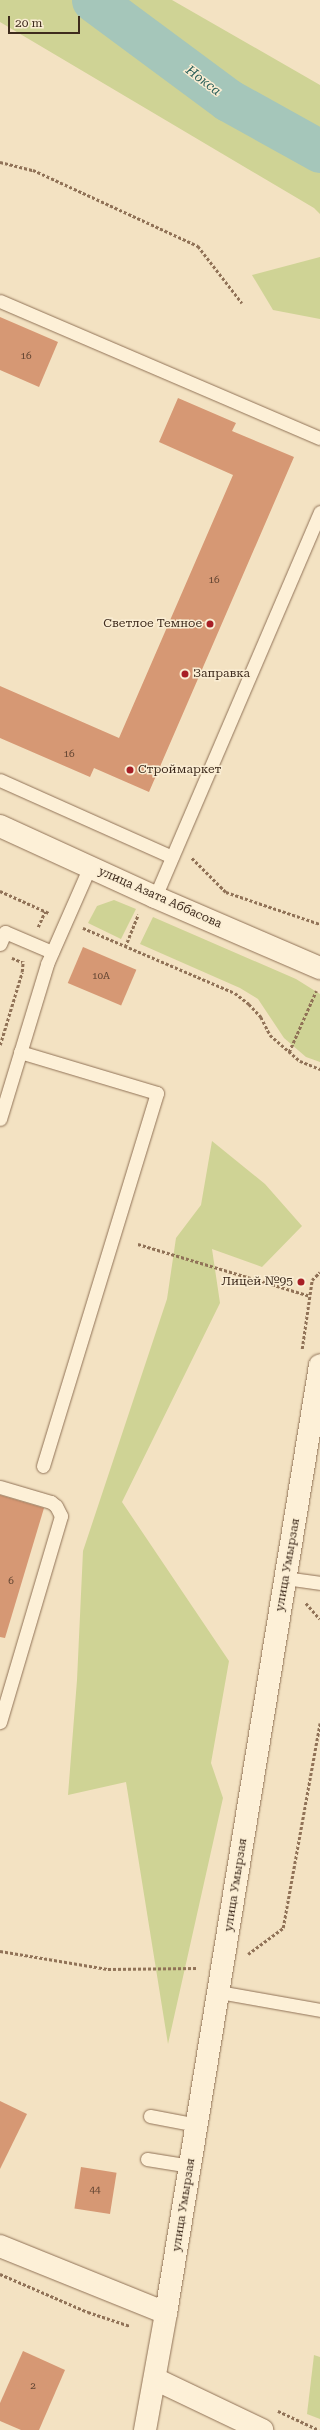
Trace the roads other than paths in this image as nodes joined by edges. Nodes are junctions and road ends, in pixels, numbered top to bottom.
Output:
1 (0, 301) edge
2 (320, 438) edge
3 (320, 512) edge
4 (0, 780) edge
5 (0, 826) edge
6 (174, 853) junction
7 (90, 866) junction
8 (155, 897) junction
9 (3, 931) edge
10 (0, 944) edge
11 (52, 952) junction
12 (318, 978) edge
13 (20, 1052) junction
14 (0, 1119) edge
15 (319, 1372) edge
16 (43, 1466) dead end
17 (0, 1487) edge
18 (285, 1578) junction
19 (320, 1583) edge
20 (0, 1722) edge
21 (219, 1992) junction
22 (320, 2010) edge
23 (150, 2116) dead end
24 (197, 2125) junction
25 (147, 2160) dead end
26 (190, 2166) junction
27 (0, 2246) edge
28 (166, 2313) junction
29 (155, 2379) junction
30 (145, 2430) edge
31 (262, 2430) edge

1 - 2 lane
3 - 6 lane
4 - 6 lane
5 - 7 street, улица Азата Аббасова
6 - 8 lane
7 - 8 street, улица Азата Аббасова
7 - 11 lane
8 - 12 street, улица Азата Аббасова
9 - 10 lane
9 - 11 lane
11 - 13 lane
13 - 14 lane
13 - 16 lane
15 - 18 street, улица Умырзая
17 - 20 lane
18 - 19 lane
18 - 21 street, улица Умырзая
21 - 22 lane
21 - 24 street, улица Умырзая
23 - 24 lane
24 - 26 street, улица Умырзая
25 - 26 lane
26 - 28 street, улица Умырзая
27 - 28 street
28 - 29 street, улица Умырзая
29 - 30 street, улица Умырзая
29 - 31 street

